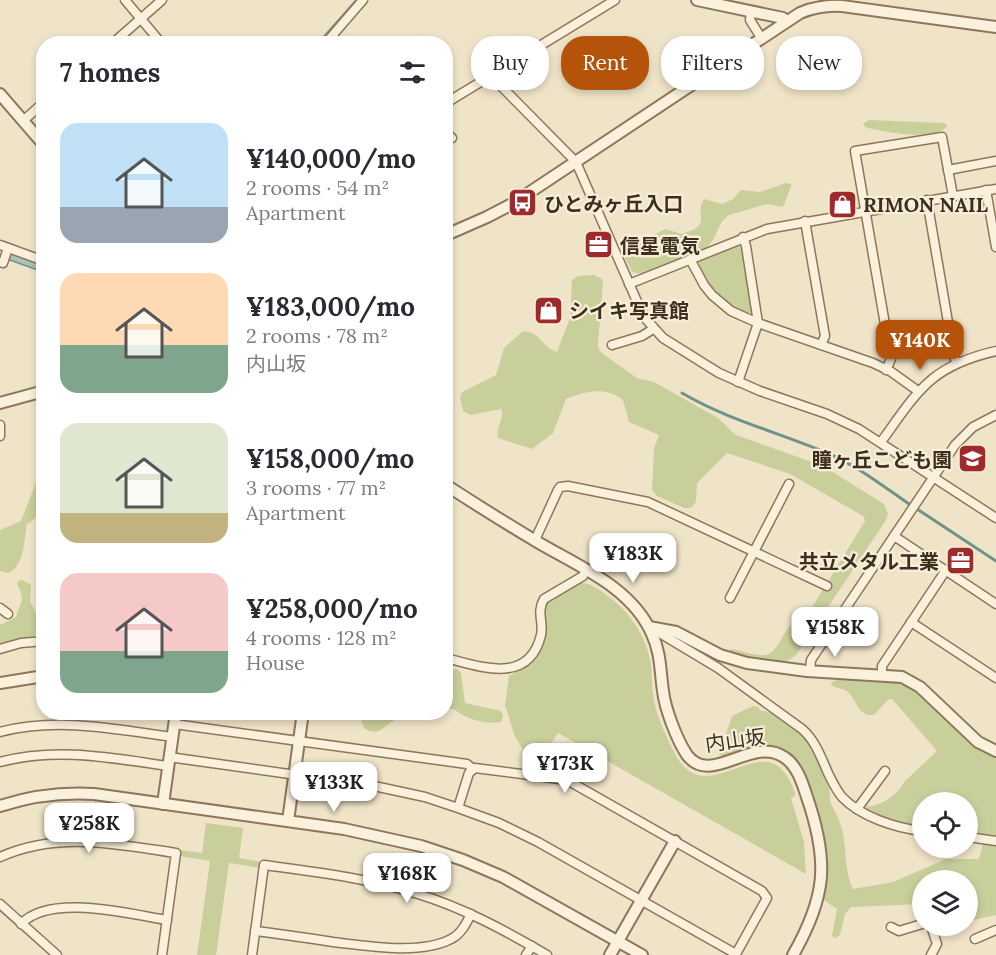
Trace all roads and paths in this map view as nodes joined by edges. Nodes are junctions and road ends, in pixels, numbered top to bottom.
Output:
1 (125, 0) edge
2 (162, 0) edge
3 (363, 0) edge
4 (615, 0) edge
5 (697, 0) edge
6 (818, 3) edge
7 (862, 4) edge
8 (752, 11) junction
9 (141, 18) junction
10 (786, 22) junction
11 (996, 27) edge
12 (120, 36) edge
13 (156, 36) edge
14 (332, 36) edge
15 (760, 36) edge
16 (764, 38) edge
17 (549, 40) edge
18 (471, 88) edge
19 (504, 90) edge
20 (685, 90) edge
21 (0, 94) edge
22 (453, 99) edge
23 (36, 109) edge
24 (23, 121) junction
25 (36, 136) edge
26 (576, 162) junction
27 (996, 162) edge
28 (948, 170) junction
29 (996, 189) edge
30 (986, 190) junction
31 (952, 196) junction
32 (927, 200) junction
33 (865, 211) junction
34 (805, 221) junction
35 (453, 232) edge
36 (743, 237) junction
37 (4, 247) edge
38 (996, 247) edge
39 (36, 258) edge
40 (690, 259) junction
41 (0, 262) edge
42 (629, 285) junction
43 (759, 323) junction
44 (653, 328) junction
45 (612, 345) dead end
46 (822, 345) junction
47 (996, 351) edge
48 (957, 363) junction
49 (886, 369) junction
50 (738, 382) junction
51 (918, 391) junction
52 (36, 393) edge
53 (0, 403) edge
54 (996, 415) edge
55 (0, 425) edge
56 (0, 436) edge
57 (881, 442) junction
58 (934, 477) junction
59 (789, 484) dead end
60 (453, 489) edge
61 (996, 518) edge
62 (894, 536) junction
63 (535, 540) junction
64 (754, 552) junction
65 (586, 570) junction
66 (946, 570) junction
67 (826, 586) dead end
68 (730, 598) dead end
69 (996, 604) edge
70 (0, 608) edge
71 (8, 614) dead end
72 (911, 622) junction
73 (649, 627) junction
74 (36, 642) edge
75 (0, 649) edge
76 (453, 659) edge
77 (810, 671) junction
78 (882, 674) junction
79 (36, 677) edge
80 (996, 678) edge
81 (0, 682) edge
82 (175, 720) edge
83 (186, 720) edge
84 (302, 720) edge
85 (0, 732) edge
86 (172, 737) junction
87 (299, 741) junction
88 (996, 751) edge
89 (169, 761) junction
90 (0, 762) edge
91 (473, 769) junction
92 (885, 771) dead end
93 (295, 774) junction
94 (163, 804) junction
95 (0, 806) edge
96 (458, 808) junction
97 (857, 809) junction
98 (288, 821) junction
99 (912, 829) edge
100 (978, 838) edge
101 (996, 841) edge
102 (675, 842) junction
103 (0, 857) edge
104 (641, 900) junction
105 (0, 904) edge
106 (471, 914) junction
107 (166, 920) junction
108 (21, 924) junction
109 (891, 927) dead end
110 (912, 927) edge
111 (996, 930) edge
112 (255, 931) junction
113 (935, 936) edge
114 (975, 939) dead end
115 (618, 941) junction
116 (532, 946) junction
117 (387, 952) edge
118 (57, 955) edge
119 (162, 955) edge
120 (252, 955) edge
121 (526, 955) edge
122 (547, 955) edge
123 (610, 955) edge
124 (642, 955) edge
125 (793, 955) edge
126 (931, 955) edge

1 - 9 street
2 - 9 street
3 - 14 street
4 - 17 street
5 - 8 street
6 - 7 street
6 - 10 street
7 - 11 street
8 - 10 street
8 - 15 street
9 - 12 street
9 - 13 street
10 - 16 street
18 - 22 street
19 - 26 street
20 - 26 street
21 - 24 street
23 - 24 street
24 - 25 street
26 - 35 street
26 - 42 street
27 - 28 street
28 - 31 street
28 - 33 street
29 - 30 street
30 - 31 street
30 - 38 street
31 - 32 street
32 - 33 street
32 - 48 street
33 - 34 street
33 - 49 street
34 - 36 street
34 - 46 street
36 - 40 street
36 - 43 street
37 - 39 street
37 - 41 street
40 - 42 street
40 - 43 street
42 - 44 street
43 - 46 street
43 - 50 street
44 - 45 street
44 - 50 street
46 - 49 street
47 - 48 street
48 - 51 street
49 - 51 street
50 - 57 street
51 - 57 street
52 - 53 street
54 - 58 street
55 - 56 street
57 - 58 street
58 - 61 street
58 - 62 street
59 - 64 street
60 - 63 street, 内山坂
62 - 66 street
62 - 77 street
63 - 64 street
63 - 65 street, 内山坂
64 - 67 street
64 - 68 street
65 - 73 street, 内山坂
65 - 76 street
66 - 69 street
66 - 72 street
70 - 71 street
72 - 78 street
72 - 80 street
73 - 77 street
73 - 97 street
73 - 125 street, 内山坂
74 - 75 street
77 - 78 street
78 - 88 street
79 - 81 street
82 - 86 street
83 - 87 street
84 - 87 street
85 - 86 street
86 - 89 street
87 - 91 street
87 - 93 street
89 - 90 street
89 - 93 street
89 - 94 street
91 - 96 street
91 - 102 street
92 - 97 street
93 - 96 street
93 - 98 street
94 - 95 street
94 - 98 street
96 - 104 street
97 - 99 street
98 - 115 street
100 - 101 street
102 - 104 street
102 - 104 street
103 - 107 street
104 - 115 street
105 - 108 street
106 - 112 street
106 - 116 street
106 - 117 street
107 - 108 street
107 - 119 street
108 - 118 street
109 - 110 street
111 - 114 street
112 - 117 street
112 - 120 street
113 - 126 street
115 - 123 street
115 - 124 street
116 - 121 street
116 - 122 street

